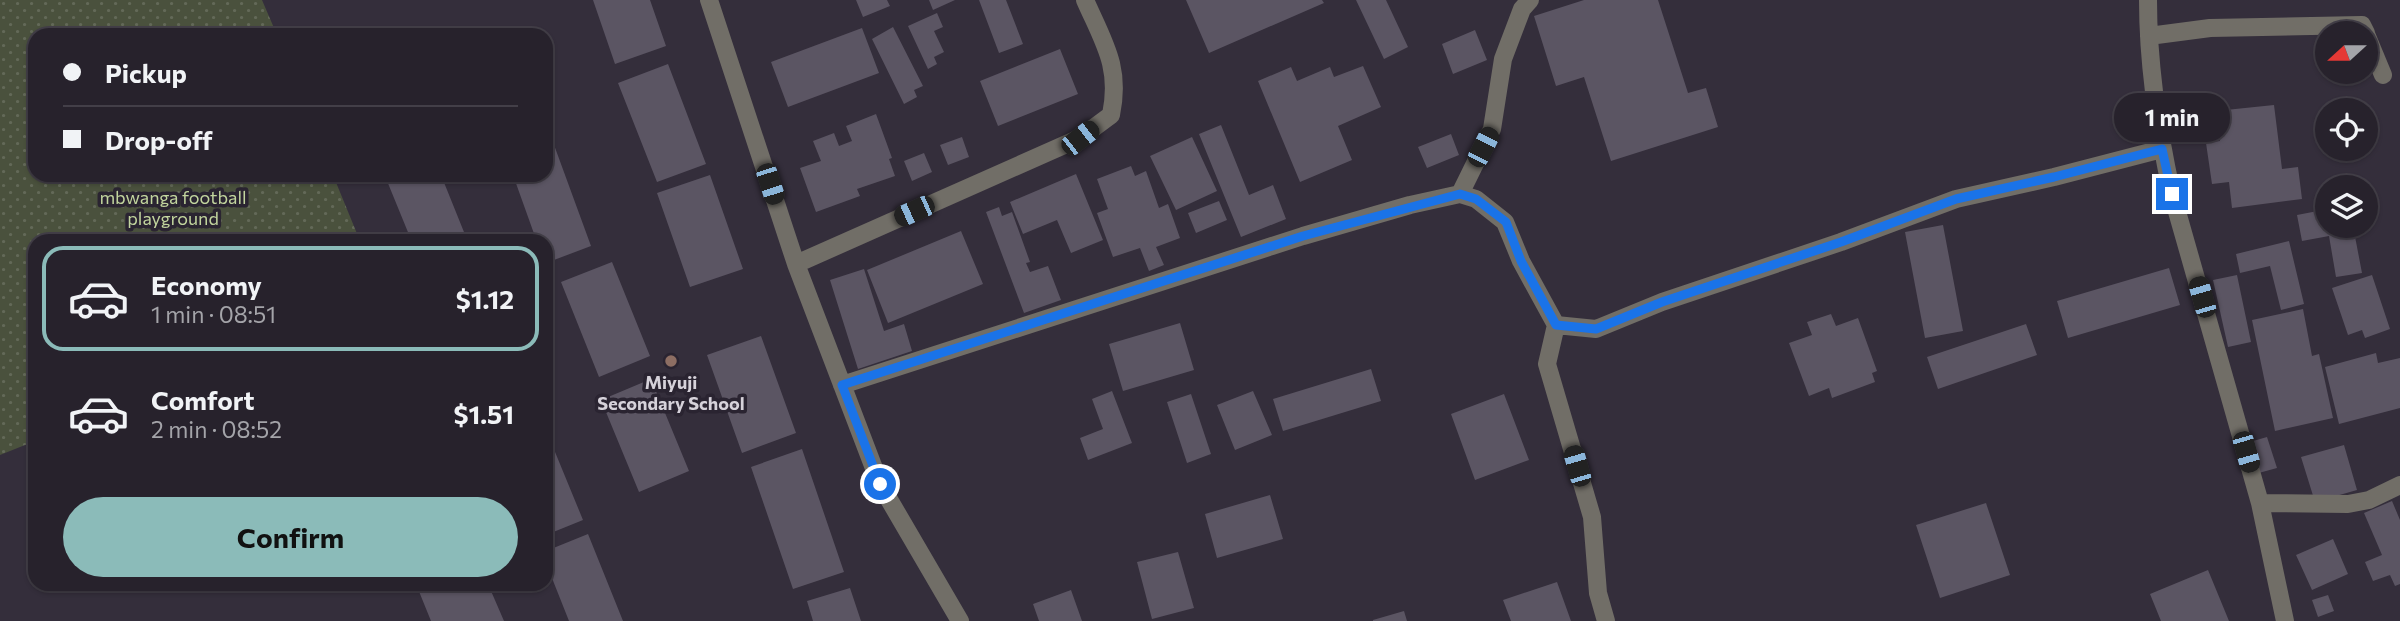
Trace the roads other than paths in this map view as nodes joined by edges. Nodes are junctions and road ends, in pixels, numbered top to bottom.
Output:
1 (709, 0) edge
2 (1085, 0) edge
3 (1530, 0) edge
4 (2148, 0) edge
5 (2315, 26) edge
6 (2149, 36) junction
7 (2378, 63) edge
8 (2383, 75) dead end
9 (2162, 149) junction
10 (1460, 194) junction
11 (796, 264) junction
12 (1556, 325) junction
13 (842, 385) junction
14 (2400, 485) edge
15 (2260, 503) junction
16 (960, 621) edge
17 (1606, 621) edge
18 (2285, 621) edge

1 - 11 street
2 - 11 street
3 - 10 street
4 - 6 street
5 - 6 street
6 - 9 street
7 - 8 street
9 - 12 street
9 - 15 street
10 - 12 street
10 - 13 street
11 - 13 street
12 - 17 street
13 - 16 street
14 - 15 street
15 - 18 street

